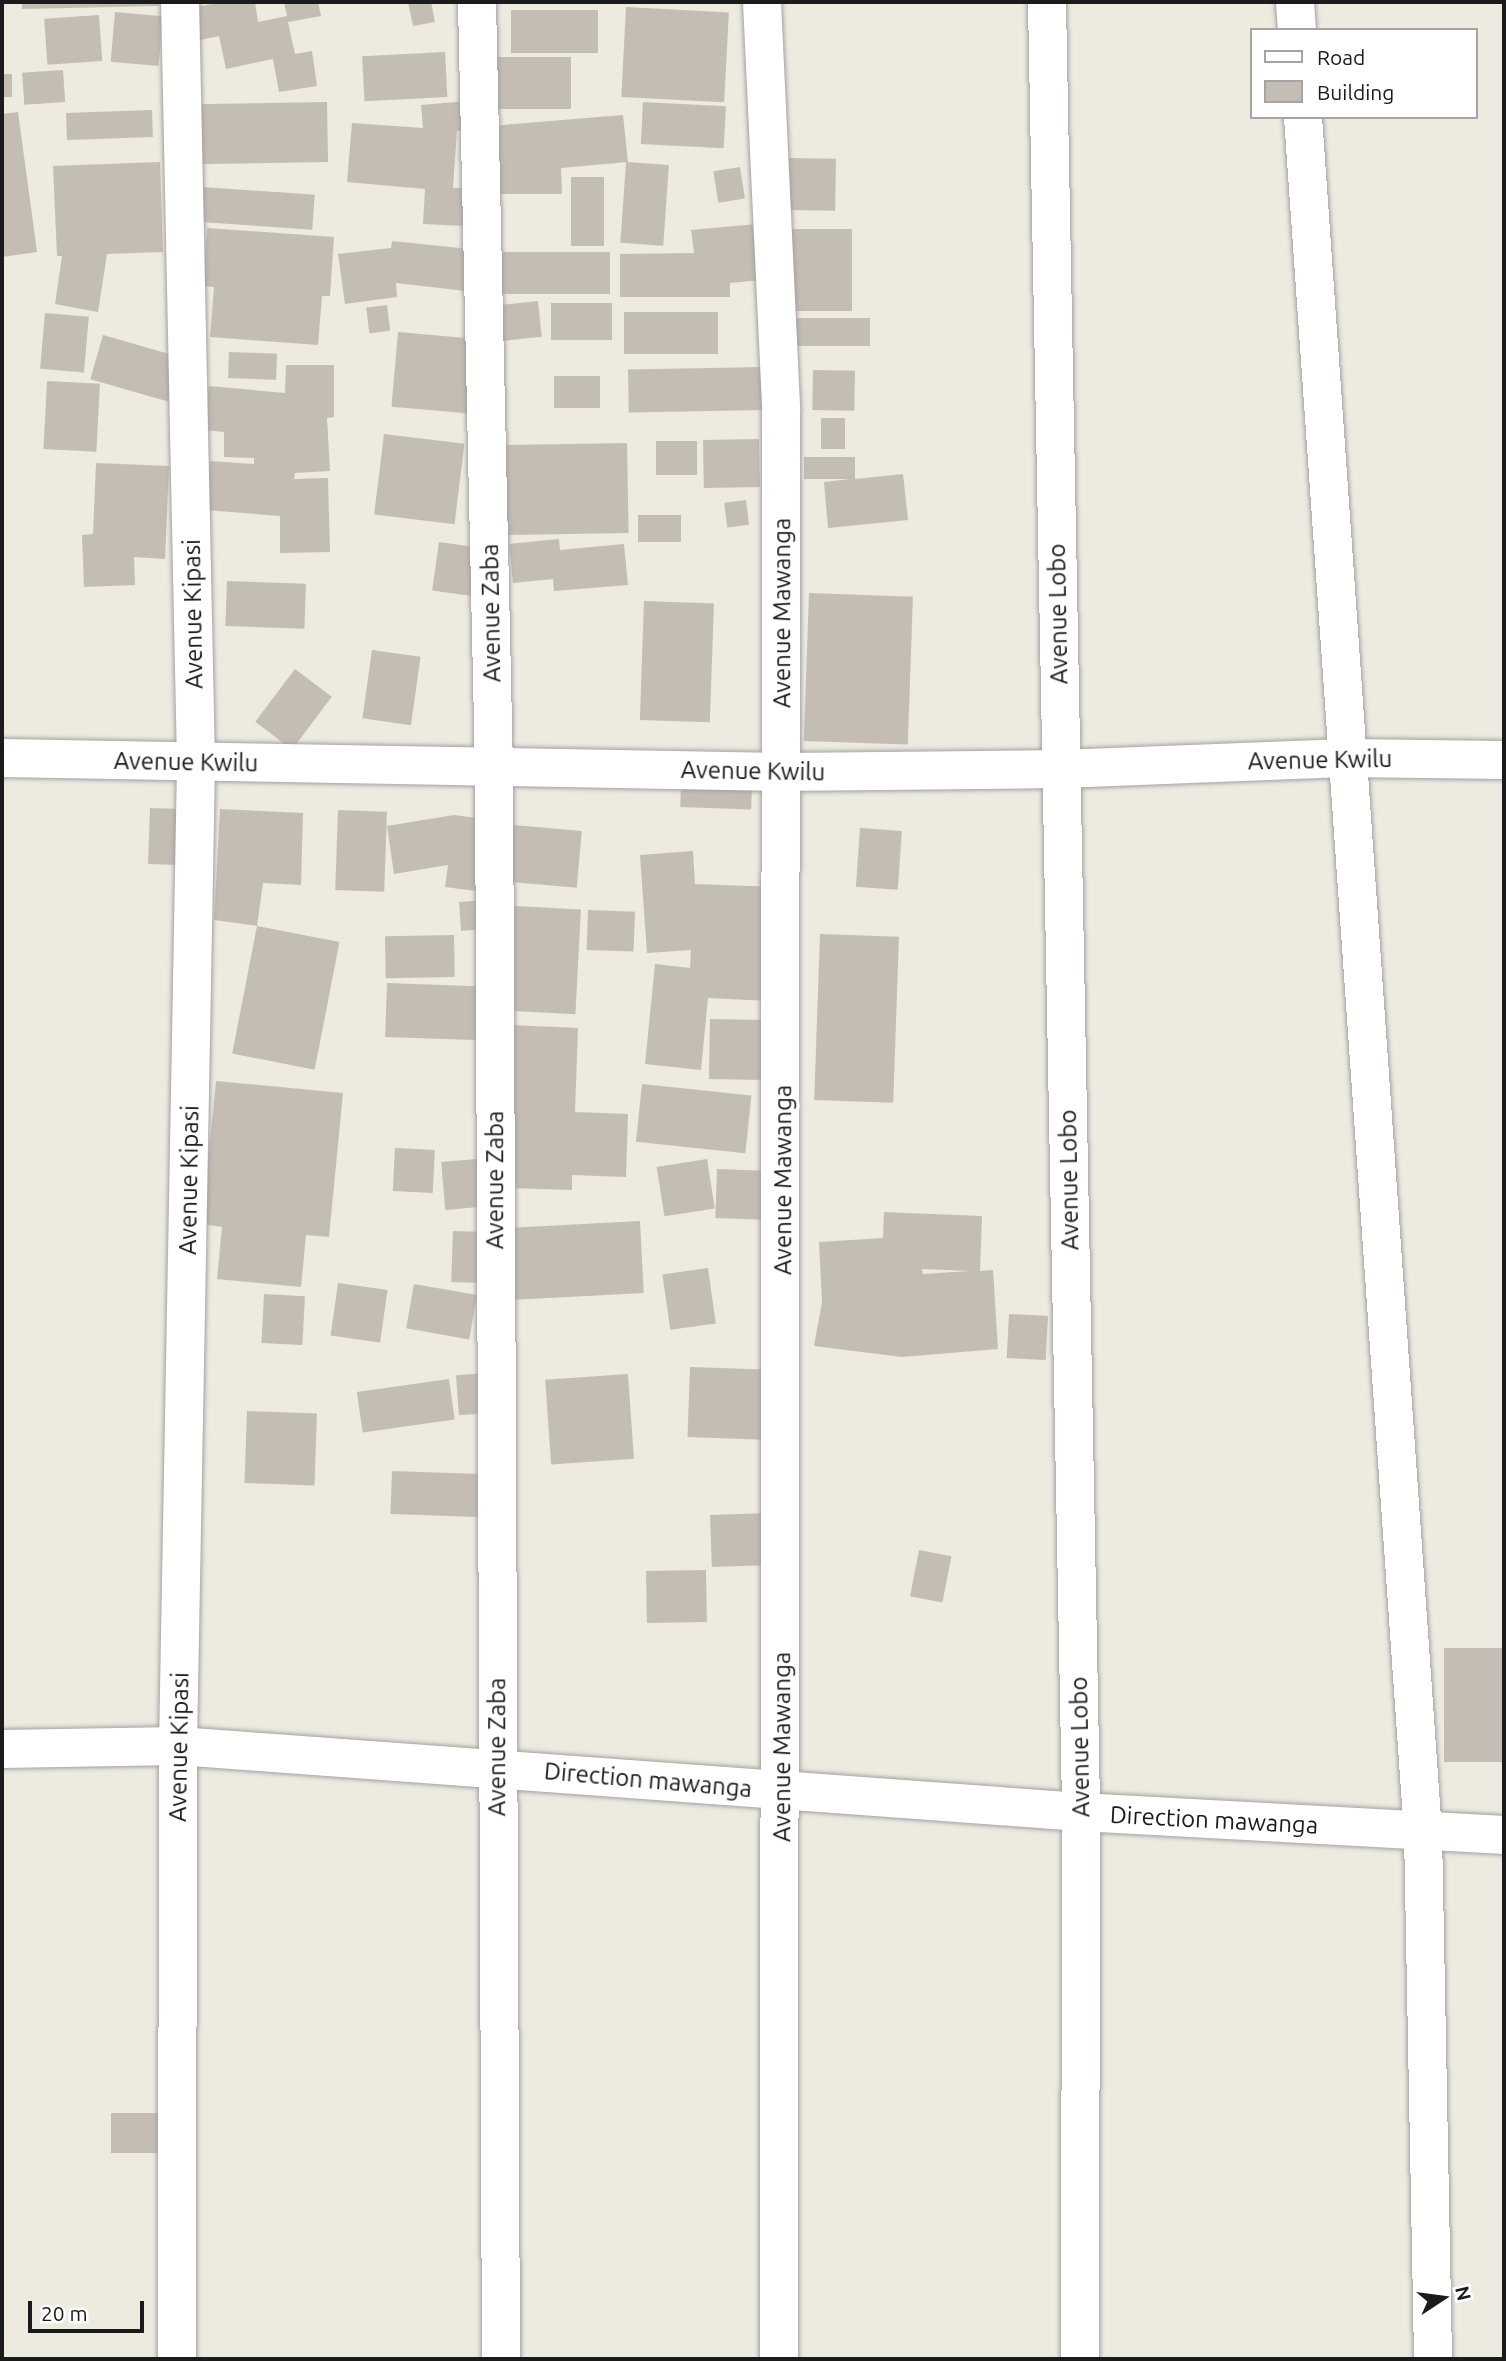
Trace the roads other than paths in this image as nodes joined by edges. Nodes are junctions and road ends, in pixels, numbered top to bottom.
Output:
1 (180, 2) edge
2 (477, 2) edge
3 (762, 2) edge
4 (1047, 2) edge
5 (1295, 2) edge
6 (1297, 28) edge
7 (1303, 119) edge
8 (2, 758) edge
9 (1346, 758) junction
10 (1504, 760) edge
11 (196, 763) junction
12 (494, 766) junction
13 (1061, 769) junction
14 (783, 772) junction
15 (178, 1746) junction
16 (2, 1749) edge
17 (496, 1768) junction
18 (782, 1791) junction
19 (1081, 1812) junction
20 (1423, 1832) junction
21 (1504, 1835) edge
22 (177, 2359) edge
23 (501, 2359) edge
24 (779, 2359) edge
25 (1080, 2359) edge
26 (1433, 2359) edge

1 - 11 street, Avenue Kipasi
2 - 12 street, Avenue Zaba
3 - 14 street, Avenue Mawanga
4 - 13 street, Avenue Lobo
5 - 6 street
7 - 9 street
8 - 11 street, Avenue Kwilu
9 - 10 street, Avenue Kwilu
9 - 13 street, Avenue Kwilu
9 - 20 street
11 - 12 street, Avenue Kwilu
11 - 15 street, Avenue Kipasi
12 - 14 street, Avenue Kwilu
12 - 17 street, Avenue Zaba
13 - 14 street, Avenue Kwilu
13 - 19 street, Avenue Lobo
14 - 18 street, Avenue Mawanga
15 - 16 street, Direction mawanga
15 - 17 street, Direction mawanga
15 - 22 street, Avenue Kipasi
17 - 18 street, Direction mawanga
17 - 23 street, Avenue Zaba
18 - 19 street, Direction mawanga
18 - 24 street, Avenue Mawanga
19 - 20 street, Direction mawanga
19 - 25 street, Avenue Lobo
20 - 21 street, Direction mawanga
20 - 26 street

